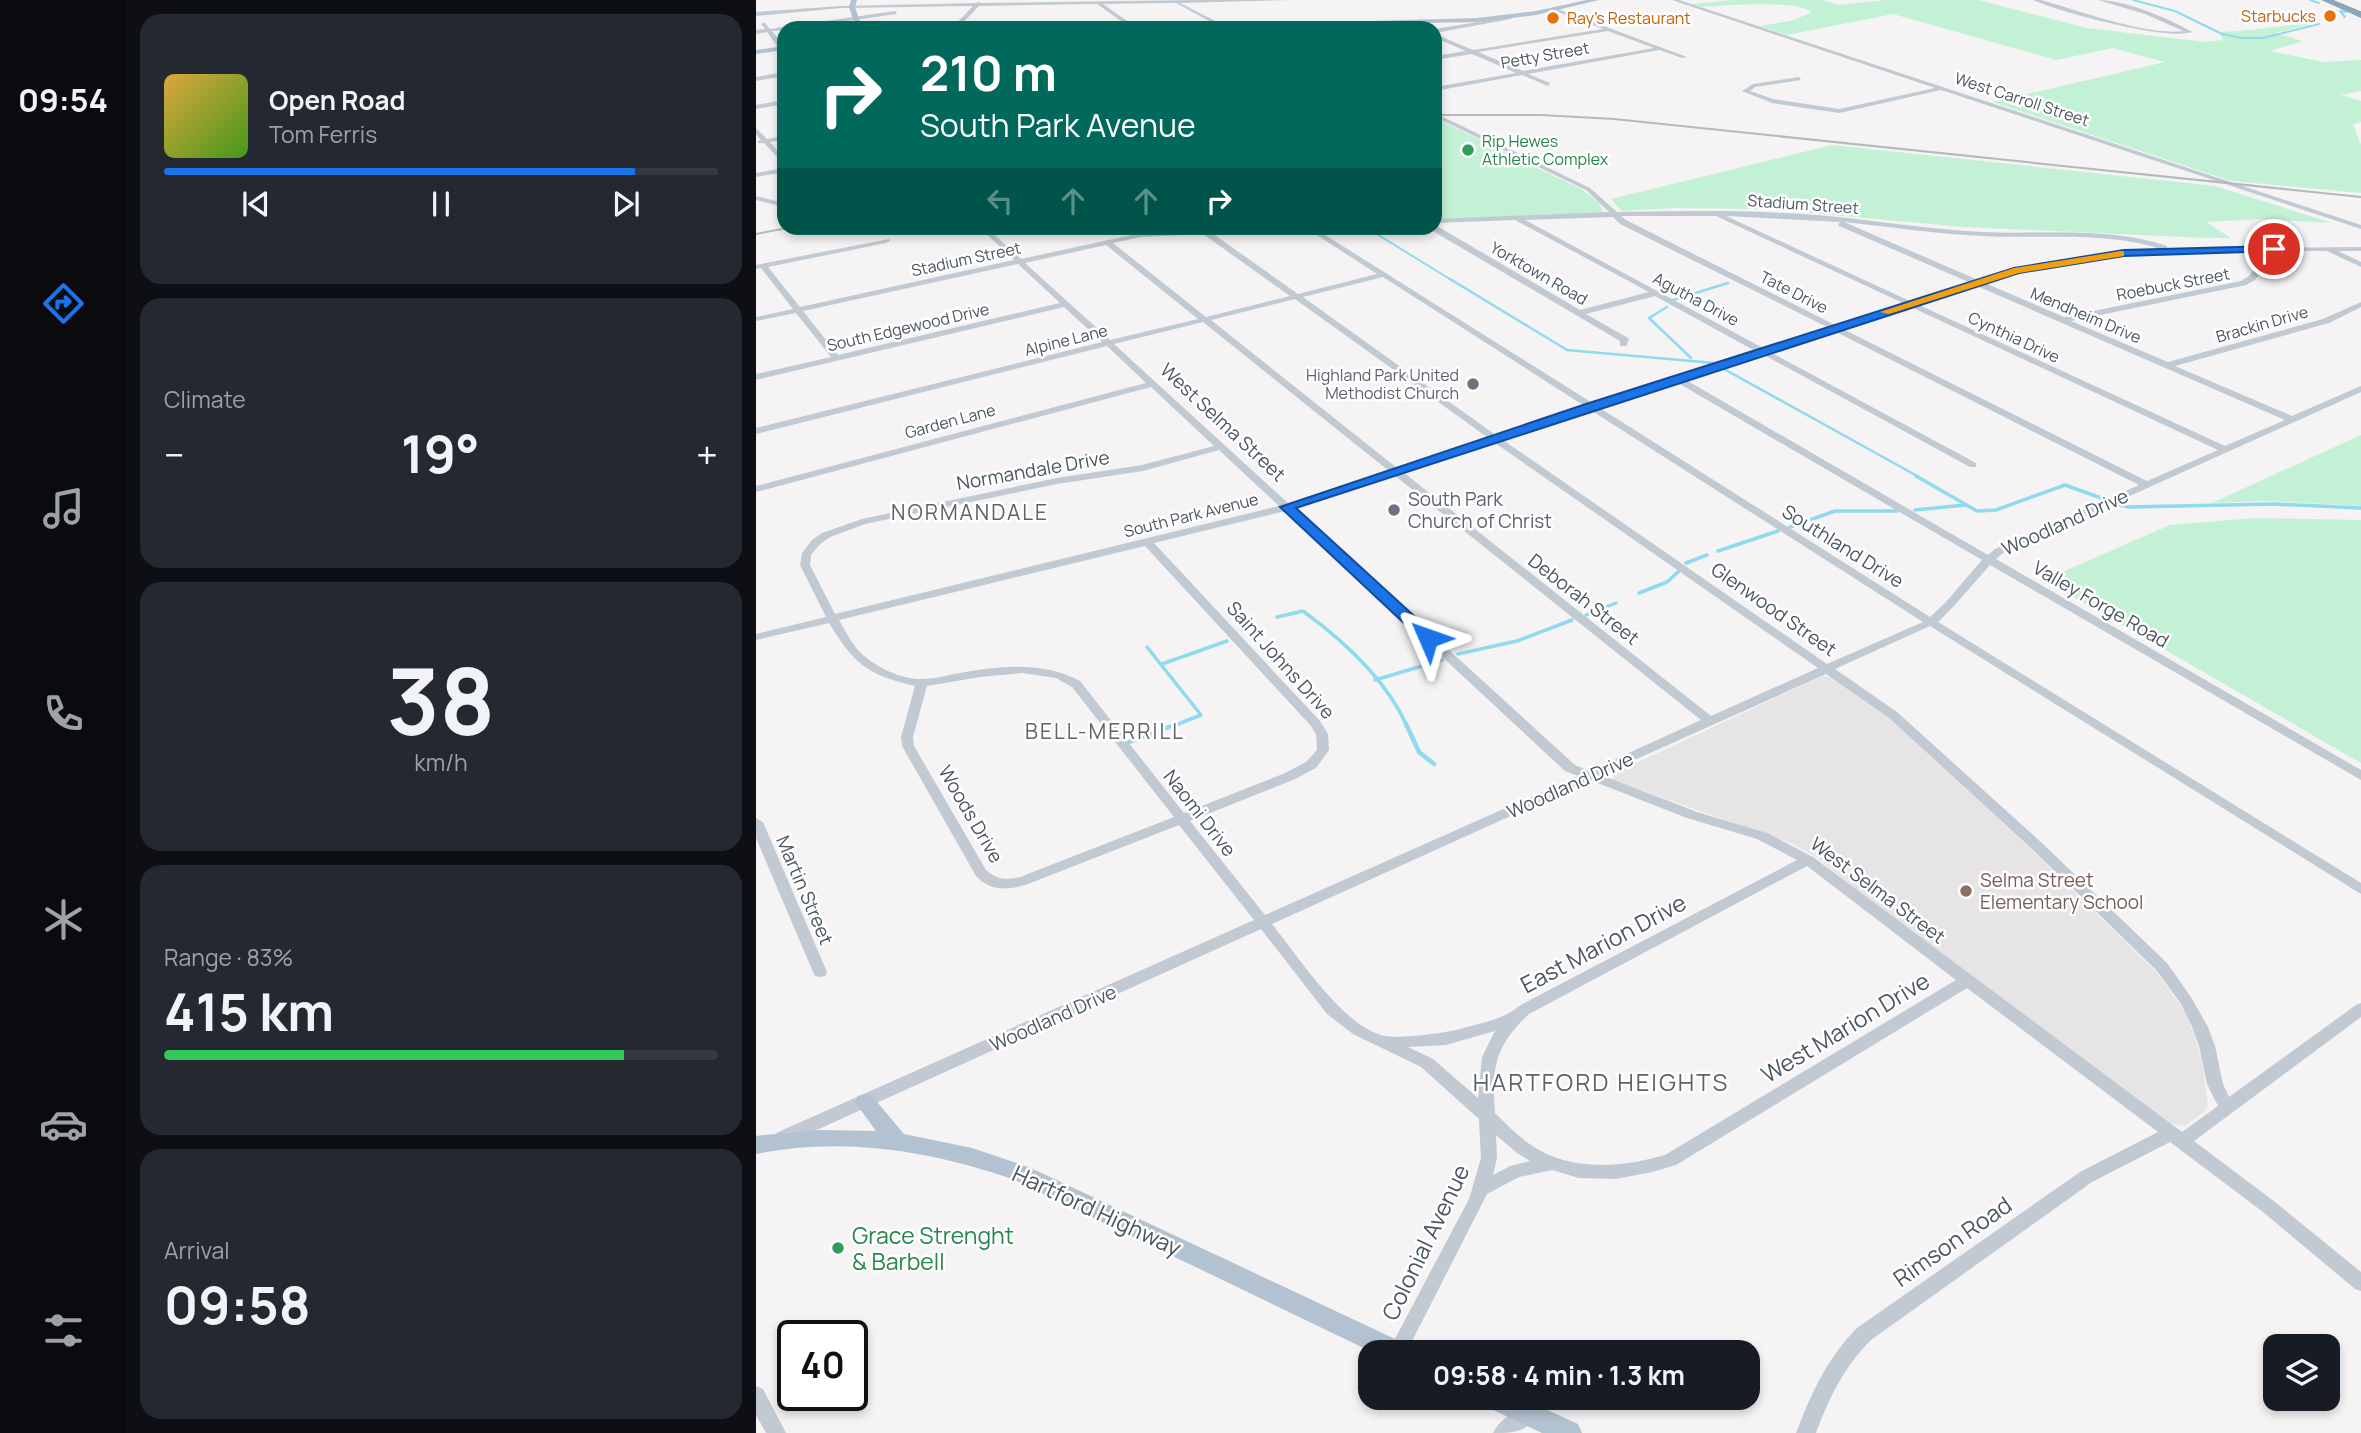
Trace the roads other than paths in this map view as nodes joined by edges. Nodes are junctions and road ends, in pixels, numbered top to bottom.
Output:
1 (982, 0) edge
2 (1249, 0) edge
3 (1288, 0) edge
4 (1596, 0) edge
5 (1674, 0) edge
6 (2035, 0) edge
7 (2100, 0) edge
8 (2326, 0) edge
9 (1175, 2) junction
10 (853, 3) edge
11 (2338, 3) edge
12 (1098, 4) junction
13 (951, 6) junction
14 (976, 6) junction
15 (1555, 9) junction
16 (2361, 13) edge
17 (756, 14) edge
18 (1511, 17) junction
19 (855, 18) junction
20 (833, 21) edge
21 (856, 21) edge
22 (962, 21) edge
23 (1122, 21) edge
24 (1212, 21) edge
25 (1426, 21) edge
26 (777, 29) edge
27 (1609, 29) junction
28 (768, 30) junction
29 (756, 32) edge
30 (1442, 32) edge
31 (1442, 37) edge
32 (777, 40) edge
33 (1660, 48) junction
34 (777, 49) edge
35 (756, 52) edge
36 (1473, 52) junction
37 (1442, 57) edge
38 (1684, 57) dead end
39 (1522, 73) junction
40 (777, 75) edge
41 (756, 79) edge
42 (1799, 79) dead end
43 (1548, 84) dead end
44 (1442, 88) edge
45 (1944, 88) junction
46 (777, 103) edge
47 (756, 107) edge
48 (1442, 118) edge
49 (756, 130) edge
50 (777, 139) edge
51 (765, 141) junction
52 (756, 142) edge
53 (777, 154) edge
54 (777, 171) edge
55 (756, 175) edge
56 (758, 200) edge
57 (777, 204) edge
58 (1716, 213) junction
59 (1613, 215) junction
60 (1517, 218) junction
61 (1829, 218) junction
62 (1442, 221) edge
63 (2361, 227) edge
64 (1442, 233) edge
65 (992, 235) edge
66 (1141, 235) edge
67 (1210, 235) edge
68 (1321, 235) edge
69 (886, 241) dead end
70 (1107, 242) junction
71 (2248, 249) junction
72 (2327, 249) junction
73 (2361, 249) edge
74 (2168, 250) junction
75 (1020, 261) junction
76 (2361, 265) edge
77 (759, 266) edge
78 (1383, 275) junction
79 (1976, 282) junction
80 (1652, 293) junction
81 (1296, 296) junction
82 (1067, 304) junction
83 (1910, 304) junction
84 (2361, 304) edge
85 (797, 310) junction
86 (1580, 313) junction
87 (756, 319) edge
88 (1204, 319) junction
89 (2063, 320) junction
90 (1835, 328) junction
91 (1110, 343) junction
92 (1623, 344) dead end
93 (1761, 352) junction
94 (836, 358) junction
95 (2168, 365) junction
96 (756, 377) edge
97 (1678, 379) junction
98 (1152, 384) junction
99 (2361, 389) edge
100 (1590, 407) junction
101 (2293, 420) junction
102 (756, 431) edge
103 (1496, 439) junction
104 (1221, 447) junction
105 (2226, 450) junction
106 (1973, 464) dead end
107 (1395, 472) junction
108 (2148, 485) junction
109 (756, 489) edge
110 (1287, 507) junction
111 (1148, 543) junction
112 (1989, 558) junction
113 (834, 618) junction
114 (1931, 622) junction
115 (756, 637) edge
116 (1828, 668) junction
117 (922, 683) junction
118 (1710, 721) junction
119 (1590, 776) junction
120 (2361, 776) edge
121 (1180, 819) junction
122 (756, 822) edge
123 (1808, 860) junction
124 (2361, 889) edge
125 (1263, 924) junction
126 (820, 972) dead end
127 (1966, 981) junction
128 (2361, 1009) edge
129 (1511, 1020) junction
130 (1386, 1042) junction
131 (865, 1102) junction
132 (2228, 1108) junction
133 (1488, 1116) junction
134 (2177, 1137) junction
135 (896, 1140) junction
136 (766, 1143) edge
137 (1549, 1164) junction
138 (1481, 1189) junction
139 (2361, 1283) edge
140 (1373, 1340) edge
141 (1404, 1340) edge
142 (756, 1395) edge
143 (1519, 1410) edge
144 (1527, 1414) junction
145 (776, 1433) edge
146 (1503, 1433) edge
147 (1569, 1433) edge
148 (1805, 1433) edge

1 - 14 street
2 - 3 street
2 - 9 street
4 - 15 main road
5 - 45 street, West Carroll Street
6 - 7 street
8 - 11 highway
9 - 12 street
9 - 24 street
10 - 13 street
10 - 17 street
10 - 19 main road
11 - 16 highway
11 - 16 highway
12 - 14 street
12 - 23 street
13 - 14 street
13 - 19 street
14 - 22 street
15 - 18 main road
15 - 27 street
17 - 28 street
18 - 25 main road
18 - 30 street
19 - 20 street
19 - 21 main road
26 - 28 street
27 - 33 street
27 - 36 street
28 - 29 street
28 - 32 street
31 - 36 street
33 - 38 street
33 - 39 street, Petty Street
34 - 35 main road
36 - 37 street
36 - 39 street
39 - 43 street
39 - 44 street, Petty Street
40 - 41 street
42 - 45 street
45 - 63 street, West Carroll Street
46 - 47 street
48 - 59 street, Tate Drive
49 - 51 street
50 - 51 street
51 - 52 street
51 - 53 street
54 - 55 street
56 - 57 street
58 - 59 street, Stadium Street
58 - 61 street, Stadium Street
58 - 83 street, Cynthia Drive
59 - 60 street, Stadium Street
59 - 90 street, Tate Drive
60 - 62 street, Stadium Street
60 - 80 street, Agutha Drive
61 - 74 street, Stadium Street
61 - 79 street, Mendheim Drive
64 - 86 street, Yorktown Road
65 - 75 street, West Selma Street
66 - 70 street, Stadium Street
67 - 81 street, Glenwood Street
68 - 78 street, Southland Drive
69 - 77 street
70 - 75 street, Stadium Street
70 - 88 street, Deborah Street
71 - 72 street, South Park Avenue
71 - 74 street, South Park Avenue
71 - 89 street, Roebuck Street
72 - 73 street, South Park Avenue
72 - 76 street
74 - 79 street, South Park Avenue
75 - 82 street, West Selma Street
75 - 85 street, Stadium Street
77 - 85 street
78 - 81 street, Alpine Lane
78 - 100 street, Southland Drive
79 - 83 street, South Park Avenue
79 - 89 street, Mendheim Drive
80 - 86 street
80 - 93 street, Agutha Drive
81 - 88 street, Alpine Lane
81 - 103 street, Glenwood Street
82 - 91 street, West Selma Street
82 - 94 street, South Edgewood Drive
83 - 90 street, South Park Avenue
83 - 105 street, Cynthia Drive
84 - 95 street, Brackin Drive
85 - 87 street, Stadium Street
85 - 94 street
86 - 92 street, Yorktown Road
88 - 91 street, Alpine Lane
88 - 107 street, Deborah Street
89 - 95 street, Mendheim Drive
90 - 93 street, South Park Avenue
90 - 108 street, Tate Drive
91 - 98 street, West Selma Street
91 - 102 street, Alpine Lane
93 - 97 street, South Park Avenue
93 - 106 street, Agutha Drive
94 - 96 street, South Edgewood Drive
95 - 101 street, Mendheim Drive
97 - 100 street, South Park Avenue
97 - 112 street, Valley Forge Road
98 - 104 street, West Selma Street
98 - 109 street, Garden Lane
99 - 101 street, Woodland Drive
100 - 103 street, South Park Avenue
100 - 114 street, Southland Drive
101 - 105 street, Woodland Drive
103 - 107 street, South Park Avenue
103 - 116 street, Glenwood Street
104 - 110 street, West Selma Street
104 - 113 street, Normandale Drive
105 - 108 street, Woodland Drive
107 - 110 street, South Park Avenue
107 - 118 street, Deborah Street
108 - 112 street, Woodland Drive
110 - 111 street, South Park Avenue
110 - 119 street, West Selma Street
111 - 113 street, South Park Avenue
111 - 121 street, Saint Johns Drive
112 - 114 street, Woodland Drive
112 - 120 street, Valley Forge Road
113 - 115 street, South Park Avenue
113 - 117 street
114 - 116 street, Woodland Drive
114 - 124 street, Southland Drive
116 - 118 street, Woodland Drive
116 - 132 street, Glenwood Street
117 - 121 street, Naomi Drive
117 - 121 street, Woods Drive
118 - 119 street, Woodland Drive
119 - 123 street, West Selma Street
119 - 125 street, Woodland Drive
121 - 125 street, Naomi Drive
122 - 126 street, Martin Street
123 - 127 street, West Selma Street
123 - 129 street, East Marion Drive
125 - 130 street
125 - 131 street, Woodland Drive
127 - 134 street, West Selma Street
127 - 137 street, West Marion Drive
128 - 132 street, Rimson Road
129 - 130 street
129 - 133 street, East Marion Drive
130 - 133 street
131 - 135 main road
131 - 136 street, Woodland Drive
132 - 134 street, Rimson Road
133 - 137 street, West Marion Drive
133 - 138 street, Colonial Avenue
134 - 139 street, West Selma Street
134 - 148 street, Rimson Road
135 - 136 main road, Hartford Highway
135 - 140 main road, Hartford Highway
137 - 138 street
138 - 141 street, Colonial Avenue
142 - 145 street
143 - 144 main road
144 - 146 street
144 - 147 main road

